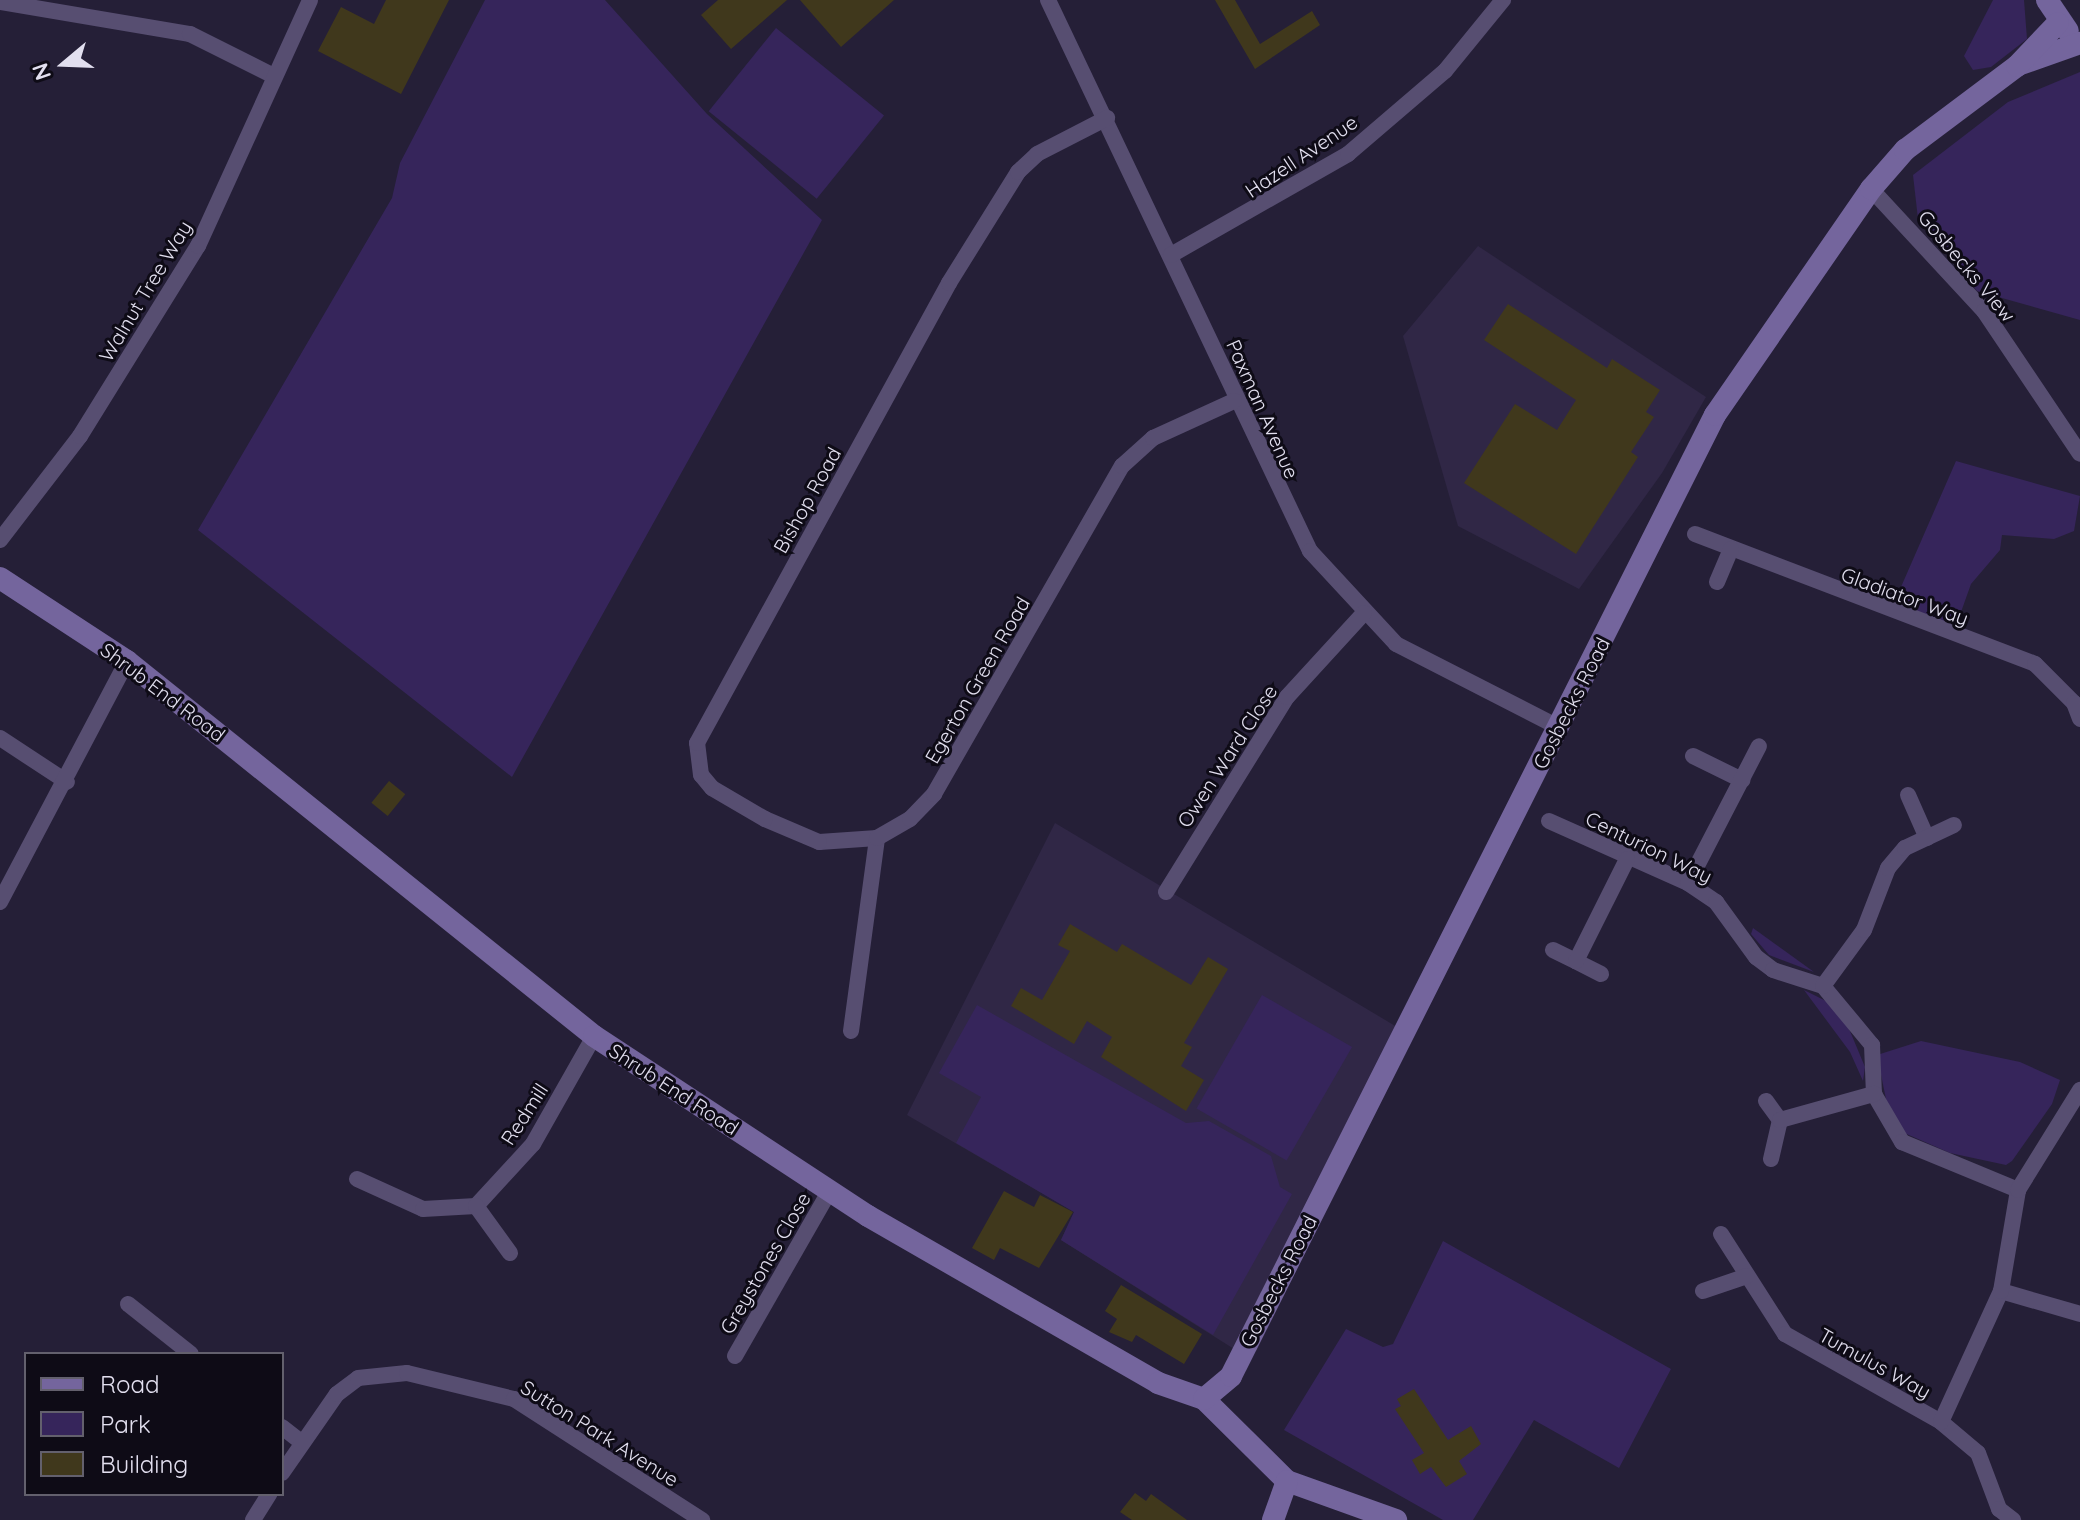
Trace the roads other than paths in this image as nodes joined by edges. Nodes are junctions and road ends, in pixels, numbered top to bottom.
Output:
1 (310, 0) edge
2 (1048, 0) edge
3 (1503, 0) edge
4 (2047, 0) edge
5 (0, 2) edge
6 (2058, 23) junction
7 (2080, 40) edge
8 (2017, 66) junction
9 (274, 76) junction
10 (1107, 118) junction
11 (1871, 189) junction
12 (1171, 255) junction
13 (1234, 401) junction
14 (2080, 454) edge
15 (1695, 534) dead end
16 (0, 540) edge
17 (1731, 549) junction
18 (0, 578) edge
19 (1717, 582) dead end
20 (1364, 613) junction
21 (127, 661) junction
22 (2080, 719) edge
23 (1560, 728) junction
24 (0, 738) edge
25 (1759, 746) dead end
26 (1693, 756) dead end
27 (1742, 780) junction
28 (67, 782) junction
29 (1908, 795) dead end
30 (1549, 821) dead end
31 (1954, 825) dead end
32 (877, 838) junction
33 (1927, 838) junction
34 (1627, 859) junction
35 (1688, 883) junction
36 (1166, 892) dead end
37 (0, 902) edge
38 (1553, 950) dead end
39 (1576, 961) junction
40 (1601, 974) dead end
41 (1823, 986) junction
42 (851, 1031) dead end
43 (594, 1036) junction
44 (2080, 1090) edge
45 (1874, 1094) junction
46 (1766, 1101) dead end
47 (1780, 1120) junction
48 (1771, 1159) dead end
49 (357, 1179) dead end
50 (830, 1190) junction
51 (2018, 1190) junction
52 (476, 1206) junction
53 (1721, 1234) dead end
54 (510, 1253) dead end
55 (1747, 1276) junction
56 (1703, 1291) dead end
57 (2001, 1291) junction
58 (128, 1304) dead end
59 (2080, 1314) edge
60 (188, 1352) edge
61 (735, 1356) dead end
62 (1204, 1399) junction
63 (1941, 1422) junction
64 (284, 1429) edge
65 (301, 1442) junction
66 (284, 1470) edge
67 (1287, 1481) junction
68 (268, 1496) edge
69 (253, 1520) edge
70 (702, 1520) edge
71 (1273, 1520) edge
72 (1396, 1520) edge
73 (2013, 1520) edge

1 - 9 street, Walnut Tree Way
2 - 10 street, Paxman Avenue
3 - 12 street, Hazell Avenue
4 - 6 street
5 - 9 street
6 - 7 street
6 - 8 street, Gosbecks Road
7 - 8 street, Gosbecks Road
8 - 11 street, Gosbecks Road
9 - 16 street, Walnut Tree Way
10 - 12 street, Paxman Avenue
10 - 32 street, Bishop Road
11 - 14 street, Gosbecks View
11 - 23 street, Gosbecks Road
12 - 13 street, Paxman Avenue
13 - 20 street, Paxman Avenue
13 - 32 street, Egerton Green Road
15 - 17 street, Gladiator Way
17 - 19 street
17 - 22 street, Gladiator Way
18 - 21 street, Shrub End Road
20 - 23 street, Paxman Avenue
20 - 36 street, Owen Ward Close
21 - 28 street
21 - 43 street, Shrub End Road
23 - 62 street, Gosbecks Road
24 - 28 street
25 - 27 street
26 - 27 street
27 - 35 street
28 - 37 street
29 - 33 street
30 - 34 street, Centurion Way
31 - 33 street
32 - 42 street
33 - 41 street
34 - 35 street, Centurion Way
34 - 39 street
35 - 41 street, Centurion Way
38 - 39 street
39 - 40 street
41 - 45 street
43 - 50 street, Shrub End Road
43 - 52 street, Redmill
44 - 51 street
45 - 47 street
45 - 51 street
46 - 47 street
47 - 48 street
49 - 52 street
50 - 61 street, Greystones Close
50 - 62 street, Shrub End Road
51 - 57 street
52 - 54 street
53 - 55 street, Tumulus Way
55 - 56 street
55 - 63 street, Tumulus Way
57 - 59 street
57 - 63 street
58 - 60 street
62 - 67 street, Shrub End Road
63 - 73 street, Tumulus Way
64 - 65 street
65 - 66 street, Sutton Park Avenue
65 - 70 street, Sutton Park Avenue
67 - 71 street
67 - 72 street, Shrub End Road
68 - 69 street

